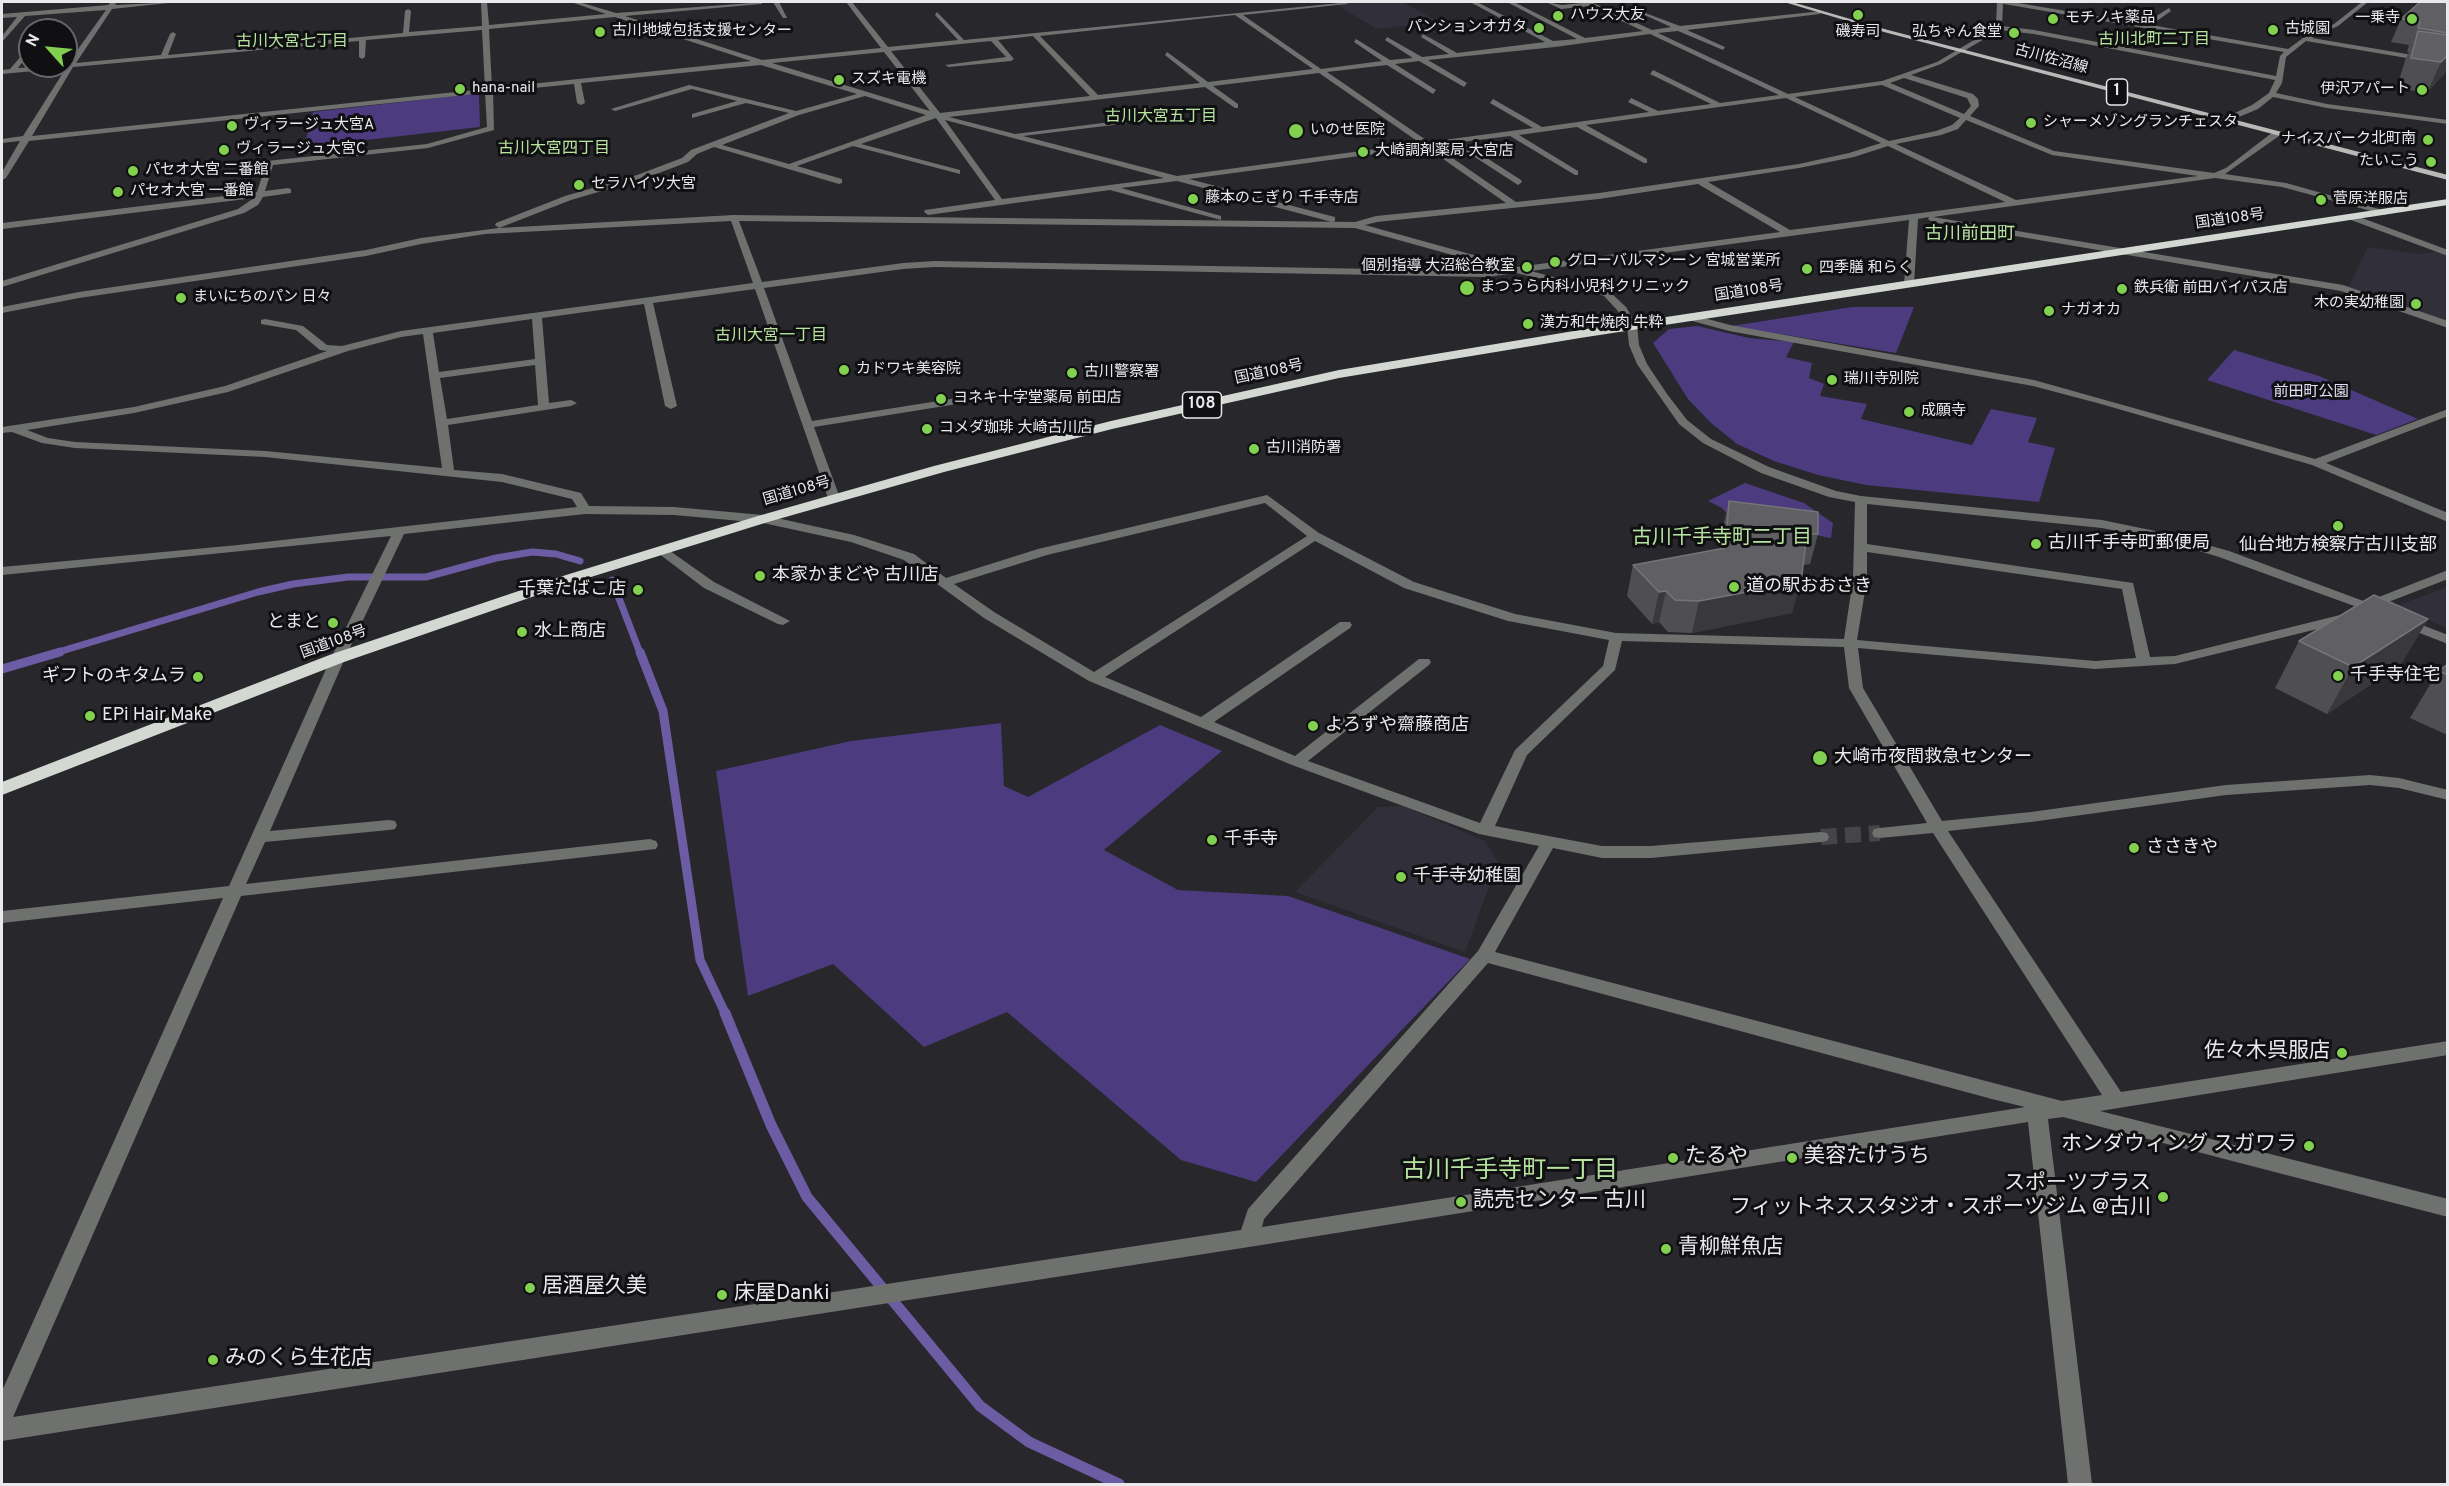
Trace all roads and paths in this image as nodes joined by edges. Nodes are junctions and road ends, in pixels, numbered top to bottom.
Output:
1 (43, 2) edge
2 (175, 2) edge
3 (484, 2) edge
4 (574, 2) edge
5 (739, 2) edge
6 (761, 2) edge
7 (776, 2) edge
8 (849, 2) edge
9 (1347, 2) edge
10 (1473, 2) edge
11 (1510, 2) edge
12 (1549, 2) edge
13 (1589, 2) edge
14 (1787, 2) edge
15 (2002, 2) edge
16 (2365, 2) edge
17 (112, 4) edge
18 (2077, 7) dead end
19 (2169, 10) dead end
20 (408, 11) dead end
21 (1642, 12) dead end
22 (1820, 12) junction
23 (2068, 12) junction
24 (1236, 13) junction
25 (23, 14) junction
26 (34, 14) junction
27 (937, 14) dead end
28 (615, 15) junction
29 (2, 16) edge
30 (785, 17) dead end
31 (2145, 26) junction
32 (486, 27) junction
33 (1998, 28) junction
34 (1682, 30) junction
35 (1653, 33) junction
36 (173, 34) dead end
37 (406, 34) junction
38 (1034, 34) junction
39 (1423, 36) dead end
40 (363, 38) junction
41 (992, 38) junction
42 (1388, 39) dead end
43 (2305, 39) junction
44 (2, 40) edge
45 (962, 41) junction
46 (1587, 41) junction
47 (1356, 42) dead end
48 (1555, 45) junction
49 (1723, 48) dead end
50 (885, 49) junction
51 (1958, 50) junction
52 (78, 51) edge
53 (2289, 51) junction
54 (1167, 54) dead end
55 (164, 56) junction
56 (1458, 56) junction
57 (363, 57) dead end
58 (1423, 60) junction
59 (760, 62) junction
60 (18, 63) edge
61 (2448, 63) edge
62 (78, 64) edge
63 (1389, 64) junction
64 (949, 65) dead end
65 (18, 70) edge
66 (12, 71) junction
67 (2, 72) edge
68 (1322, 72) junction
69 (1653, 72) dead end
70 (1906, 76) junction
71 (61, 78) edge
72 (2279, 79) junction
73 (577, 81) junction
74 (1883, 82) junction
75 (1464, 85) dead end
76 (1207, 86) junction
77 (489, 90) junction
78 (1433, 92) dead end
79 (864, 94) junction
80 (2272, 94) junction
81 (1788, 96) junction
82 (1097, 98) junction
83 (747, 100) junction
84 (1631, 100) dead end
85 (1493, 101) dead end
86 (581, 104) dead end
87 (1719, 105) junction
88 (1234, 106) dead end
89 (615, 109) dead end
90 (796, 113) junction
91 (1656, 113) junction
92 (1179, 115) dead end
93 (695, 116) dead end
94 (938, 116) junction
95 (1966, 117) junction
96 (2227, 120) junction
97 (2448, 122) edge
98 (1578, 124) junction
99 (1540, 129) junction
100 (1511, 133) junction
101 (2276, 134) junction
102 (1010, 135) junction
103 (26, 139) junction
104 (2, 141) edge
105 (1455, 141) junction
106 (1890, 143) junction
107 (853, 144) junction
108 (1426, 144) junction
109 (714, 145) junction
110 (1644, 160) dead end
111 (788, 166) junction
112 (957, 172) dead end
113 (1575, 173) dead end
114 (2214, 176) junction
115 (2, 178) edge
116 (2448, 178) edge
117 (1172, 179) junction
118 (840, 181) dead end
119 (1700, 181) junction
120 (1518, 182) dead end
121 (1108, 188) junction
122 (288, 191) dead end
123 (260, 195) junction
124 (1000, 202) junction
125 (2448, 202) edge
126 (2015, 203) junction
127 (1515, 205) junction
128 (2383, 213) junction
129 (1916, 217) junction
130 (735, 218) junction
131 (877, 218) junction
132 (2354, 218) junction
133 (1241, 224) junction
134 (1356, 225) junction
135 (2, 226) edge
136 (485, 231) junction
137 (1790, 234) junction
138 (2127, 251) junction
139 (2448, 253) edge
140 (1520, 271) junction
141 (2, 284) edge
142 (1909, 284) junction
143 (759, 286) junction
144 (648, 302) junction
145 (2, 310) edge
146 (290, 317) dead end
147 (537, 317) junction
148 (1689, 317) junction
149 (265, 322) dead end
150 (277, 324) junction
151 (1632, 325) junction
152 (2448, 325) edge
153 (428, 332) junction
154 (344, 349) junction
155 (540, 361) junction
156 (434, 376) junction
157 (976, 398) dead end
158 (571, 403) dead end
159 (672, 406) dead end
160 (544, 407) junction
161 (2448, 412) edge
162 (441, 423) junction
163 (808, 425) junction
164 (8, 429) edge
165 (2316, 464) junction
166 (449, 473) junction
167 (834, 498) junction
168 (1862, 500) junction
169 (585, 510) junction
170 (2448, 518) edge
171 (763, 519) junction
172 (399, 532) junction
173 (1315, 537) junction
174 (1861, 547) junction
175 (663, 550) junction
176 (2, 572) edge
177 (2448, 574) edge
178 (946, 582) junction
179 (2366, 606) junction
180 (783, 621) dead end
181 (1345, 626) dead end
182 (1616, 637) junction
183 (2448, 640) edge
184 (1850, 643) junction
185 (338, 658) junction
186 (1424, 662) dead end
187 (2145, 662) junction
188 (1094, 678) junction
189 (1201, 724) junction
190 (1297, 762) junction
191 (2, 789) edge
192 (2448, 795) edge
193 (389, 825) dead end
194 (1938, 828) junction
195 (1485, 830) junction
196 (1880, 833) tunnel mouth
197 (259, 837) junction
198 (1821, 837) tunnel mouth
199 (1549, 842) junction
200 (650, 845) dead end
201 (234, 891) junction
202 (2, 917) edge
203 (1484, 956) junction
204 (2448, 1048) edge
205 (2116, 1100) junction
206 (2061, 1108) junction
207 (2037, 1112) junction
208 (2448, 1208) edge
209 (1249, 1238) junction
210 (2, 1416) edge
211 (2, 1430) edge
212 (2080, 1485) edge

1 - 26 street
2 - 17 street
3 - 32 street
4 - 28 street
5 - 6 street
5 - 28 street
7 - 30 street
8 - 50 street
9 - 24 street
10 - 48 street
11 - 46 street
12 - 13 street
13 - 35 street
14 - 22 main road, 古川佐沼線 / 1
15 - 23 street
15 - 33 street
16 - 43 street
17 - 26 street
17 - 52 street
18 - 23 street
19 - 31 street
20 - 37 street
21 - 34 street
22 - 34 street
22 - 51 main road, 古川佐沼線 / 1
23 - 31 street
24 - 38 street
24 - 68 street
25 - 26 street
25 - 29 street
25 - 44 street
27 - 45 street
28 - 32 street
28 - 59 street
31 - 53 street
32 - 37 street
32 - 77 street
33 - 51 street
33 - 72 street
34 - 35 street
34 - 49 street
35 - 46 street
35 - 81 street
36 - 55 street
37 - 40 street
38 - 41 street
38 - 82 street
39 - 56 street
40 - 55 street
40 - 57 street
41 - 45 street
41 - 64 street
42 - 58 street
43 - 53 street
43 - 61 street
45 - 50 street
46 - 48 street
47 - 63 street
48 - 56 street
50 - 59 street
50 - 94 street
51 - 70 street
51 - 96 main road, 古川佐沼線 / 1
53 - 72 street
54 - 76 street
55 - 62 street
56 - 58 street
58 - 63 street
58 - 75 street
59 - 73 street
59 - 79 street
60 - 66 street
63 - 68 street
63 - 78 street
65 - 66 street
66 - 67 street
68 - 76 street
68 - 108 street
69 - 87 street
70 - 74 street
70 - 95 street
71 - 103 street
72 - 80 street
73 - 77 street
73 - 86 street
74 - 81 street
74 - 95 street
76 - 82 street
76 - 88 street
77 - 103 street
77 - 123 street
79 - 90 street
79 - 94 street
80 - 96 street
80 - 97 street
81 - 87 street
81 - 106 street
82 - 94 street
83 - 89 street
83 - 90 street
83 - 93 street
84 - 91 street
85 - 99 street
87 - 91 street
90 - 109 street
91 - 98 street
92 - 102 street
94 - 102 street
94 - 107 street
94 - 124 street
95 - 106 street
95 - 114 street
96 - 101 main road, 古川佐沼線 / 1
98 - 99 street
98 - 110 street
99 - 100 street
100 - 105 street
100 - 113 street
101 - 114 street
101 - 116 main road, 古川佐沼線 / 1
102 - 117 street
103 - 104 street
103 - 115 street
105 - 108 street
105 - 120 street
106 - 119 street
106 - 126 street
107 - 111 street
107 - 112 street
108 - 117 street
108 - 127 street
109 - 111 street
109 - 136 street
111 - 118 street
114 - 126 street
114 - 128 street
117 - 121 street
117 - 134 street
119 - 127 street
119 - 137 street
121 - 124 street
121 - 133 street
122 - 123 street
123 - 135 street
123 - 141 street
124 - 131 street
125 - 128 highway, 国道108号 / 108
126 - 129 street
127 - 134 street
128 - 132 highway, 国道108号 / 108
129 - 137 street
129 - 138 street
129 - 142 street
130 - 131 street
130 - 136 street
130 - 143 street
131 - 133 street
132 - 138 highway, 国道108号 / 108
132 - 139 street
133 - 134 street
134 - 140 street
136 - 145 street
137 - 140 street
138 - 142 highway, 国道108号 / 108
138 - 152 street
140 - 143 street
140 - 151 street
142 - 148 highway, 国道108号 / 108
143 - 144 street
143 - 163 street
144 - 147 street
144 - 159 street
146 - 150 street
147 - 153 street
147 - 155 street
148 - 151 highway, 国道108号 / 108
148 - 165 street
149 - 150 street
150 - 154 street
151 - 167 highway, 国道108号 / 108
151 - 168 street
153 - 154 street
153 - 156 street
154 - 164 street
155 - 156 street
155 - 160 street
156 - 162 street
157 - 163 street
158 - 160 street
160 - 162 street
161 - 165 street
162 - 166 street
163 - 167 street
164 - 166 street
165 - 170 street
166 - 169 street
167 - 171 highway, 国道108号 / 108
168 - 174 street
168 - 179 street
169 - 171 street
169 - 172 street
171 - 175 highway, 国道108号 / 108
171 - 178 street
172 - 176 street
172 - 185 street
173 - 178 street
173 - 182 street
173 - 188 street
174 - 184 street
174 - 187 street
175 - 180 street
175 - 185 highway, 国道108号 / 108
177 - 179 street
178 - 188 street
179 - 183 street
179 - 187 street
181 - 189 street
182 - 184 street
182 - 195 street
184 - 187 street
184 - 194 street
185 - 191 highway, 国道108号 / 108
185 - 197 street
186 - 190 street
188 - 189 street
189 - 190 street
190 - 195 street
192 - 194 street
193 - 197 street
194 - 196 street
194 - 205 street
195 - 199 street
197 - 201 street
198 - 199 street
199 - 203 street
200 - 201 street
201 - 202 street
201 - 210 street
203 - 206 street
203 - 209 street
204 - 205 street
205 - 206 street
206 - 207 street
206 - 208 street
207 - 209 street
207 - 212 street
209 - 211 street

